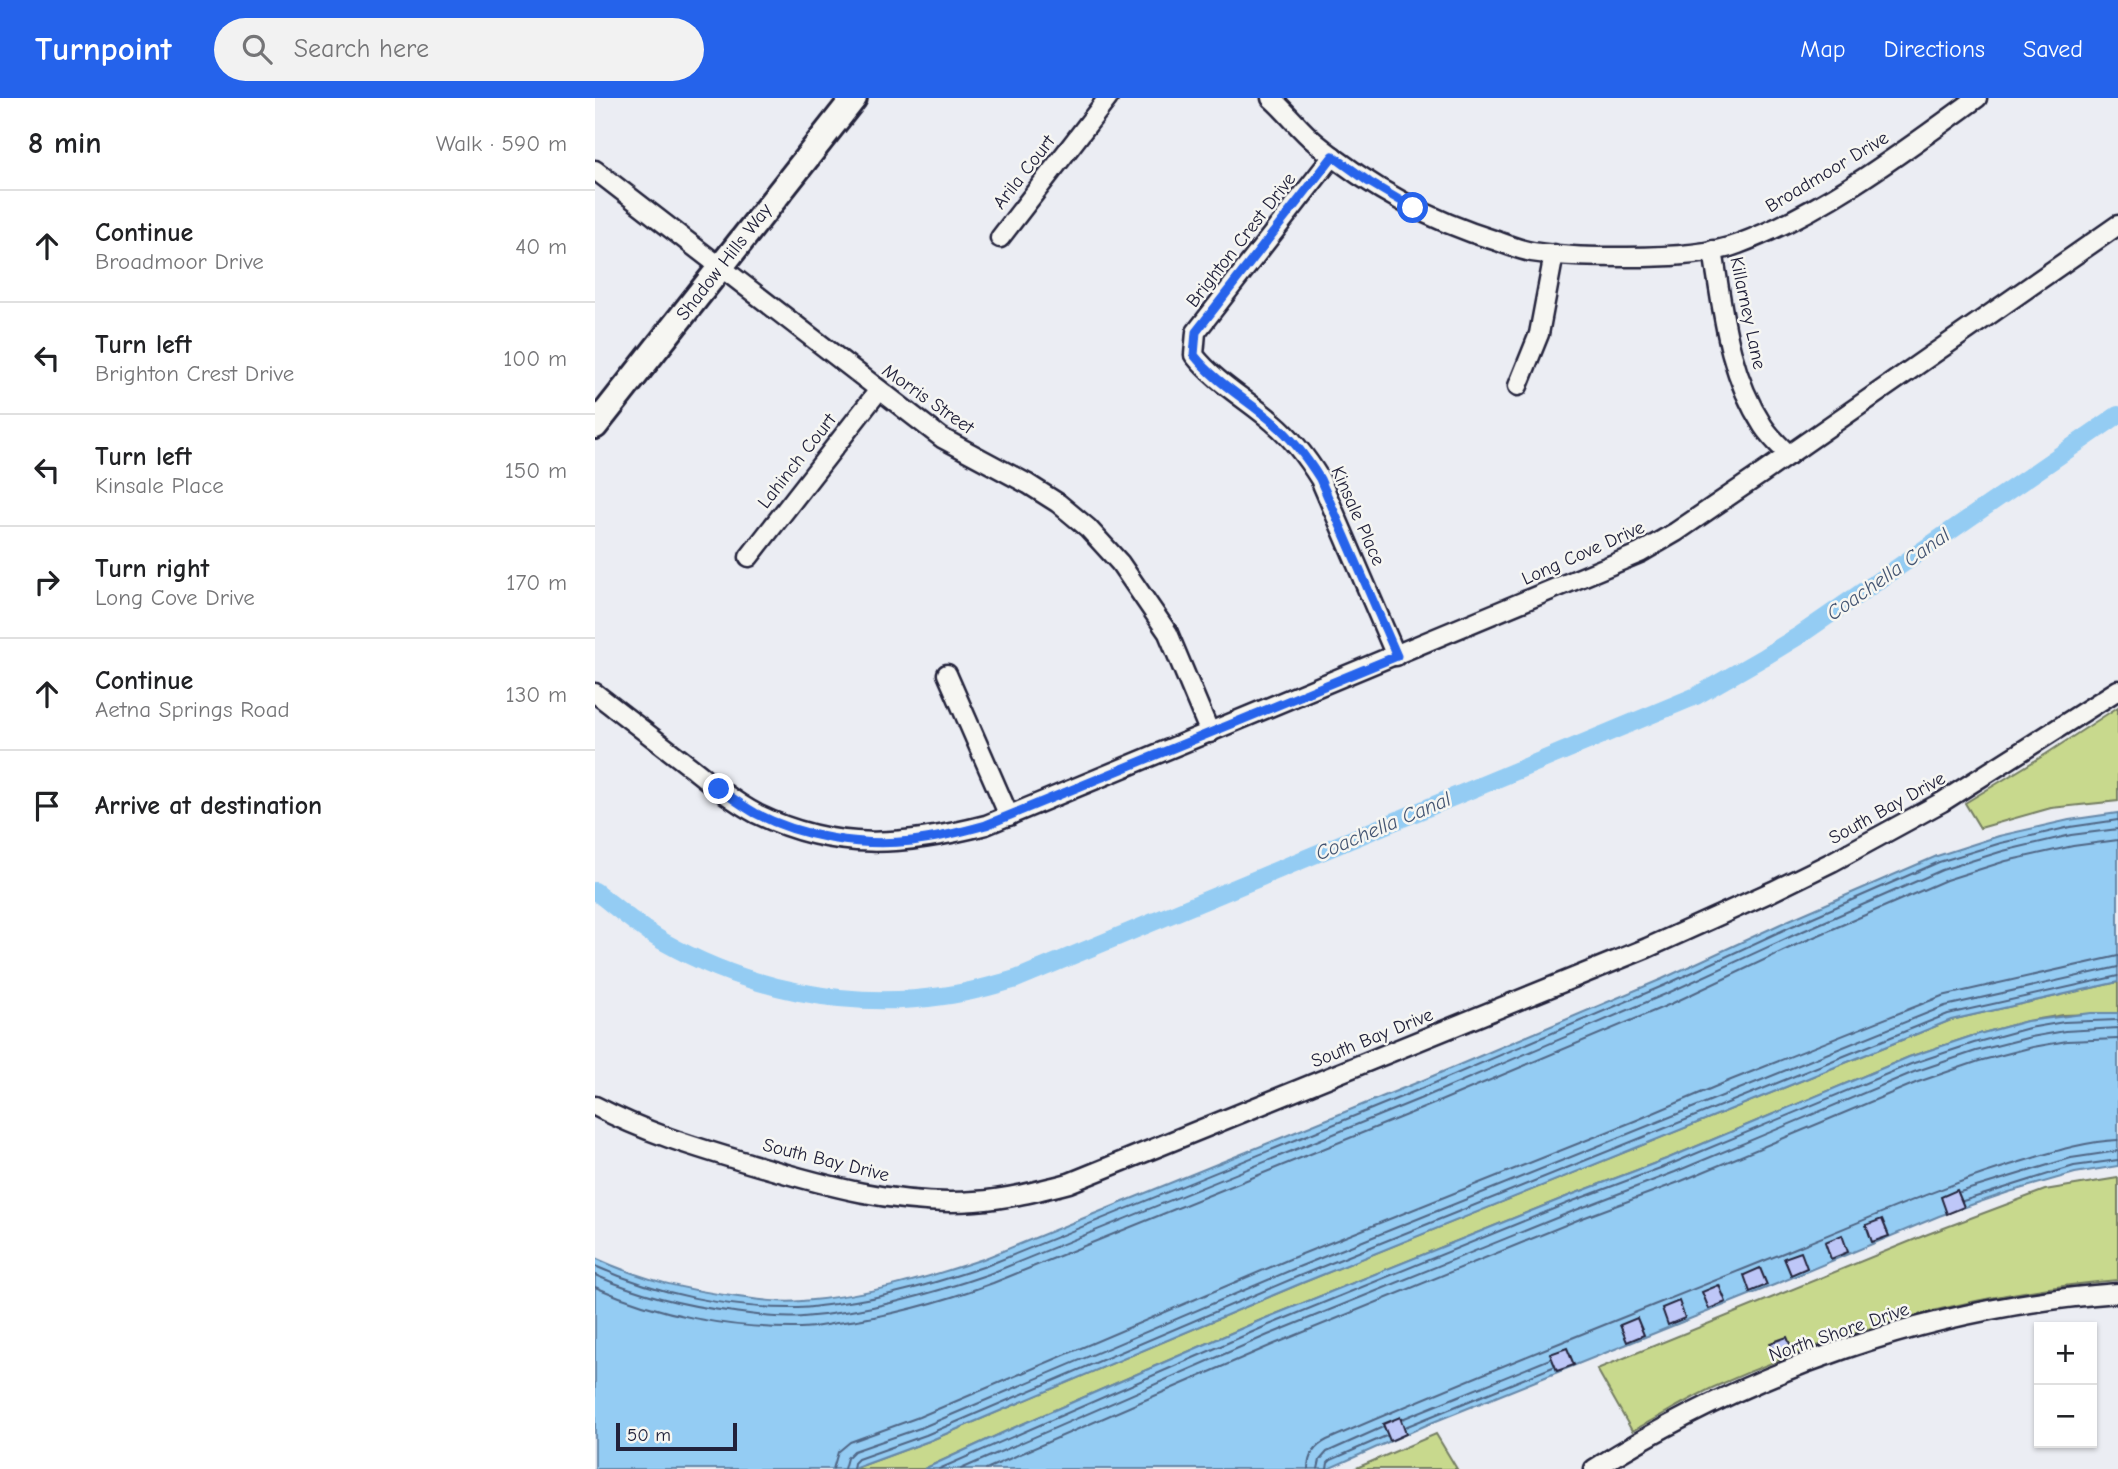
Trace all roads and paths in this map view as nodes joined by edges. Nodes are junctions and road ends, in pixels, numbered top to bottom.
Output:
1 (854, 98) edge
2 (1108, 98) edge
3 (1272, 98) edge
4 (1977, 98) edge
5 (1333, 156) junction
6 (595, 170) edge
7 (2118, 225) edge
8 (1000, 237) dead end
9 (1713, 250) junction
10 (1554, 254) junction
11 (720, 267) junction
12 (1194, 355) joint
13 (1518, 386) dead end
14 (879, 390) junction
15 (595, 426) edge
16 (1789, 455) junction
17 (749, 557) dead end
18 (1397, 656) junction
19 (947, 674) dead end
20 (2118, 690) edge
21 (595, 692) edge
22 (1210, 733) junction
23 (1009, 816) junction
24 (595, 1106) edge
25 (2118, 1293) edge
26 (1594, 1469) edge

1 - 11 street, Shadow Hills Way
2 - 8 street, Arila Court
3 - 5 street, Broadmoor Drive
4 - 9 street, Broadmoor Drive
5 - 10 street, Broadmoor Drive
5 - 12 street, Brighton Crest Drive
6 - 11 street, Morris Street
7 - 16 street, Long Cove Drive
9 - 10 street, Broadmoor Drive
9 - 16 street, Killarney Lane
10 - 13 street
11 - 14 street, Morris Street
11 - 15 street, Shadow Hills Way
12 - 18 street, Kinsale Place
14 - 17 street, Lahinch Court
14 - 22 street, Morris Street
16 - 18 street, Long Cove Drive
18 - 22 street, Long Cove Drive
19 - 23 street
20 - 24 street, South Bay Drive
21 - 23 street, Long Cove Drive
22 - 23 street, Long Cove Drive
25 - 26 street, North Shore Drive

